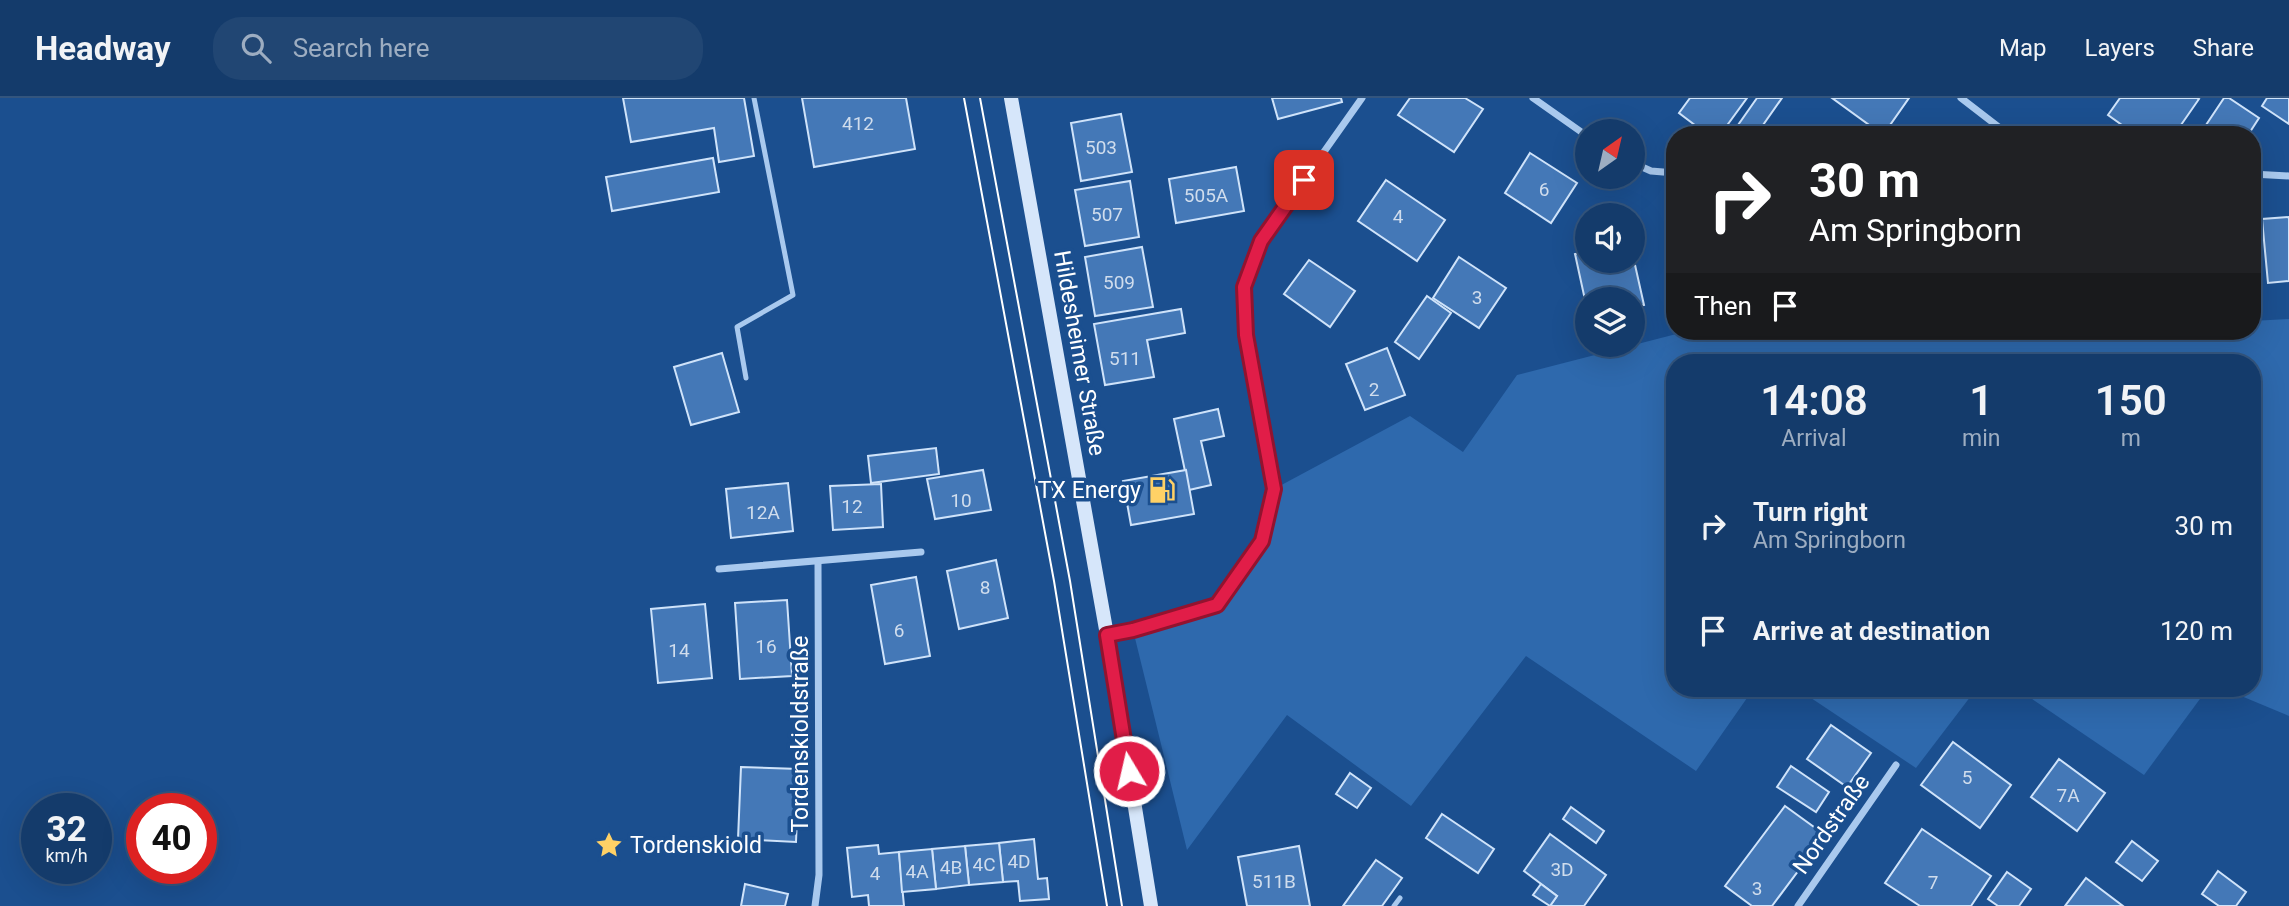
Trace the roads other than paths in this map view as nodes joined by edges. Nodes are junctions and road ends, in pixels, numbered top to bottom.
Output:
1 (754, 98) edge
2 (1011, 98) edge
3 (1362, 98) edge
4 (1533, 98) edge
5 (1961, 98) edge
6 (1997, 126) edge
7 (1575, 128) edge
8 (1645, 168) edge
9 (1666, 172) edge
10 (2261, 174) edge
11 (2289, 176) edge
12 (746, 378) dead end
13 (921, 552) dead end
14 (818, 563) junction
15 (719, 569) dead end
16 (1107, 635) junction
17 (1896, 765) dead end
18 (1400, 898) dead end
19 (815, 906) edge
20 (1151, 906) edge
21 (1394, 906) edge
22 (1798, 906) edge

1 - 12 lane
2 - 16 street, Hildesheimer Straße
3 - 16 street
4 - 7 street
5 - 6 street
8 - 9 street
10 - 11 street
13 - 14 street
14 - 15 street
14 - 19 street, Tordenskioldstraße
16 - 20 street, Hildesheimer Straße
17 - 22 street, Nordstraße
18 - 21 lane

